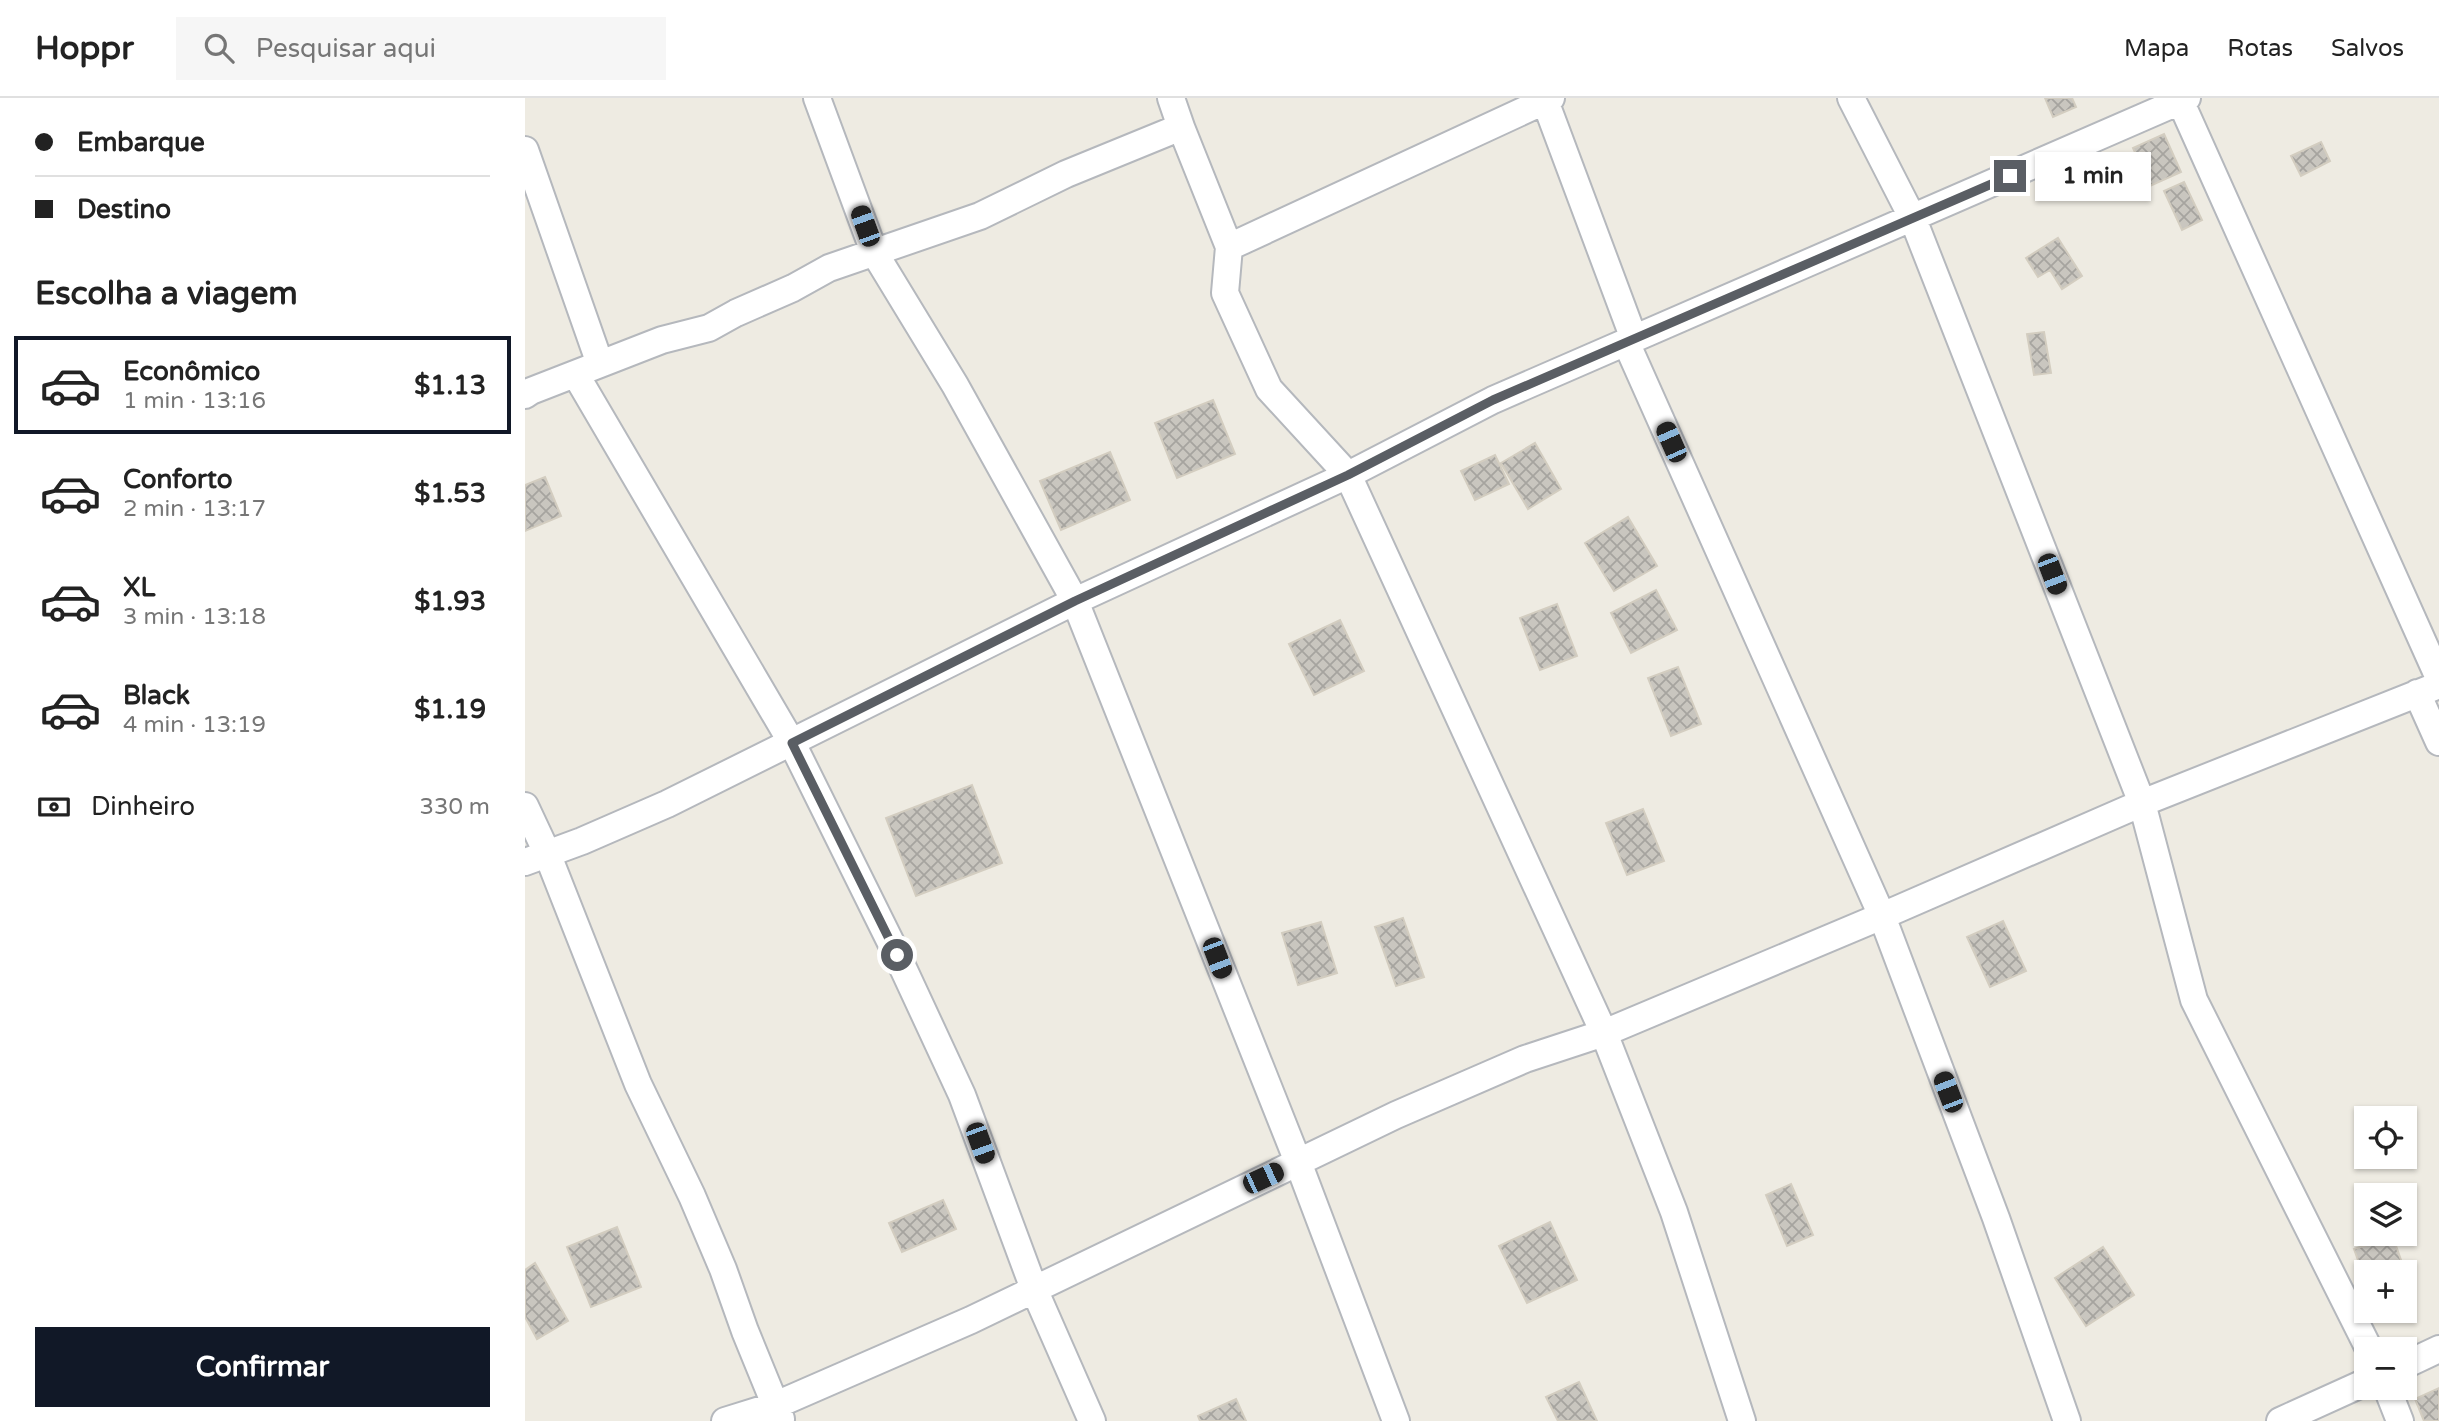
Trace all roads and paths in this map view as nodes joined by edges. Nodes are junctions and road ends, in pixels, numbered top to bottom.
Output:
1 (817, 98) edge
2 (1171, 98) edge
3 (1851, 98) edge
4 (1547, 99) edge
5 (2182, 99) edge
6 (1181, 127) junction
7 (525, 150) edge
8 (1913, 219) junction
9 (1229, 247) junction
10 (874, 252) junction
11 (1630, 340) junction
12 (588, 370) junction
13 (525, 395) edge
14 (1348, 475) junction
15 (1075, 601) junction
16 (2439, 678) edge
17 (2428, 689) edge
18 (2439, 742) edge
19 (792, 743) junction
20 (2142, 803) junction
21 (525, 806) edge
22 (536, 858) edge
23 (1882, 916) junction
24 (1604, 1032) junction
25 (1298, 1162) junction
26 (1034, 1289) junction
27 (2363, 1337) edge
28 (2439, 1349) edge
29 (2417, 1359) edge
30 (2354, 1387) edge
31 (2392, 1400) edge
32 (779, 1413) edge
33 (725, 1421) edge
34 (1093, 1421) edge
35 (1396, 1421) edge
36 (1742, 1421) edge
37 (2067, 1421) edge
38 (2280, 1421) edge
39 (2400, 1421) edge

1 - 10 street
2 - 6 street
3 - 8 street
4 - 9 street
4 - 11 street
5 - 8 street
5 - 16 street
6 - 9 street
6 - 10 street
7 - 12 street
8 - 11 street
8 - 20 street
9 - 14 street
10 - 12 street
10 - 15 street
11 - 14 street
11 - 23 street
12 - 13 street
12 - 19 street
14 - 15 street
14 - 24 street
15 - 19 street
15 - 25 street
17 - 18 street
17 - 20 street
19 - 22 street
19 - 26 street
20 - 23 street
20 - 27 street
21 - 22 street
22 - 32 street
23 - 24 street
23 - 37 street
24 - 25 street
24 - 36 street
25 - 26 street
25 - 35 street
26 - 32 street
26 - 34 street
28 - 29 street
30 - 38 street
31 - 39 street
32 - 33 street

